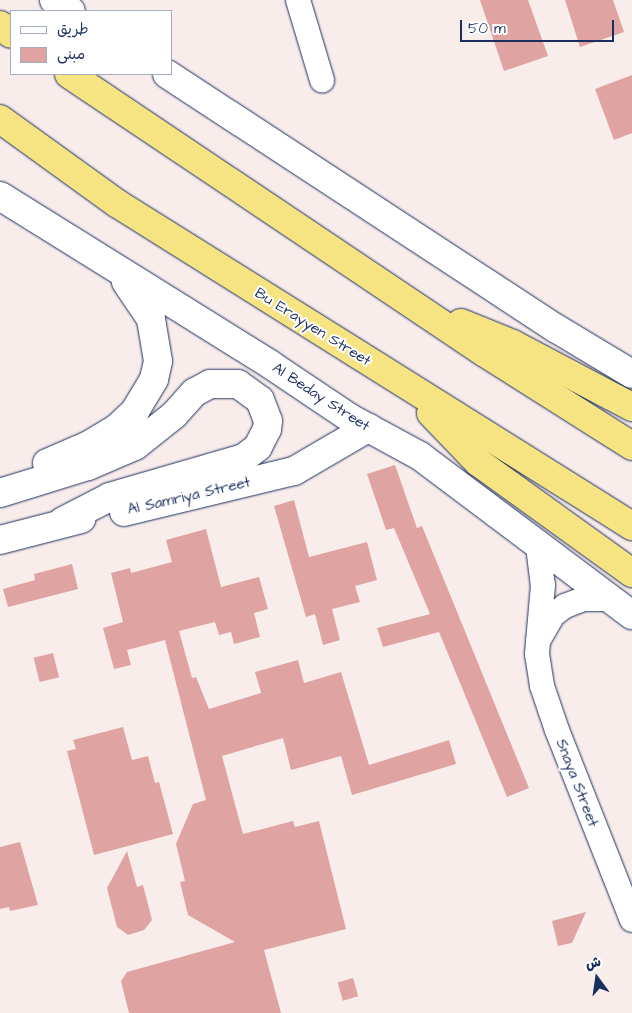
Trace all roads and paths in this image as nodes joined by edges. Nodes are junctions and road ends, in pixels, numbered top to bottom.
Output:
1 (54, 0) edge
2 (298, 0) edge
3 (69, 10) edge
4 (0, 25) edge
5 (10, 33) edge
6 (70, 75) edge
7 (169, 75) edge
8 (322, 80) dead end
9 (0, 120) edge
10 (0, 196) edge
11 (117, 270) junction
12 (427, 314) junction
13 (630, 371) edge
14 (413, 390) junction
15 (632, 406) edge
16 (368, 428) junction
17 (632, 446) edge
18 (0, 482) edge
19 (0, 493) edge
20 (63, 521) junction
21 (632, 526) edge
22 (0, 540) edge
23 (538, 546) junction
24 (632, 573) edge
25 (622, 607) edge
26 (537, 643) junction
27 (632, 920) edge

1 - 3 main road
2 - 8 street
4 - 5 highway
6 - 12 highway
7 - 13 main road
9 - 14 highway, Bu Erayyen Street
10 - 11 main road, Al Beday Street
11 - 16 main road, Al Beday Street
11 - 18 main road
12 - 15 highway
12 - 17 highway
14 - 21 highway, Bu Erayyen Street
14 - 24 highway
16 - 20 main road, Al Samriya Street
16 - 23 main road, Al Beday Street
19 - 20 main road
20 - 22 main road, Al Samriya Street
23 - 25 main road, Al Beday Street
23 - 26 street, Snaya Street
25 - 26 street
26 - 27 street, Snaya Street

